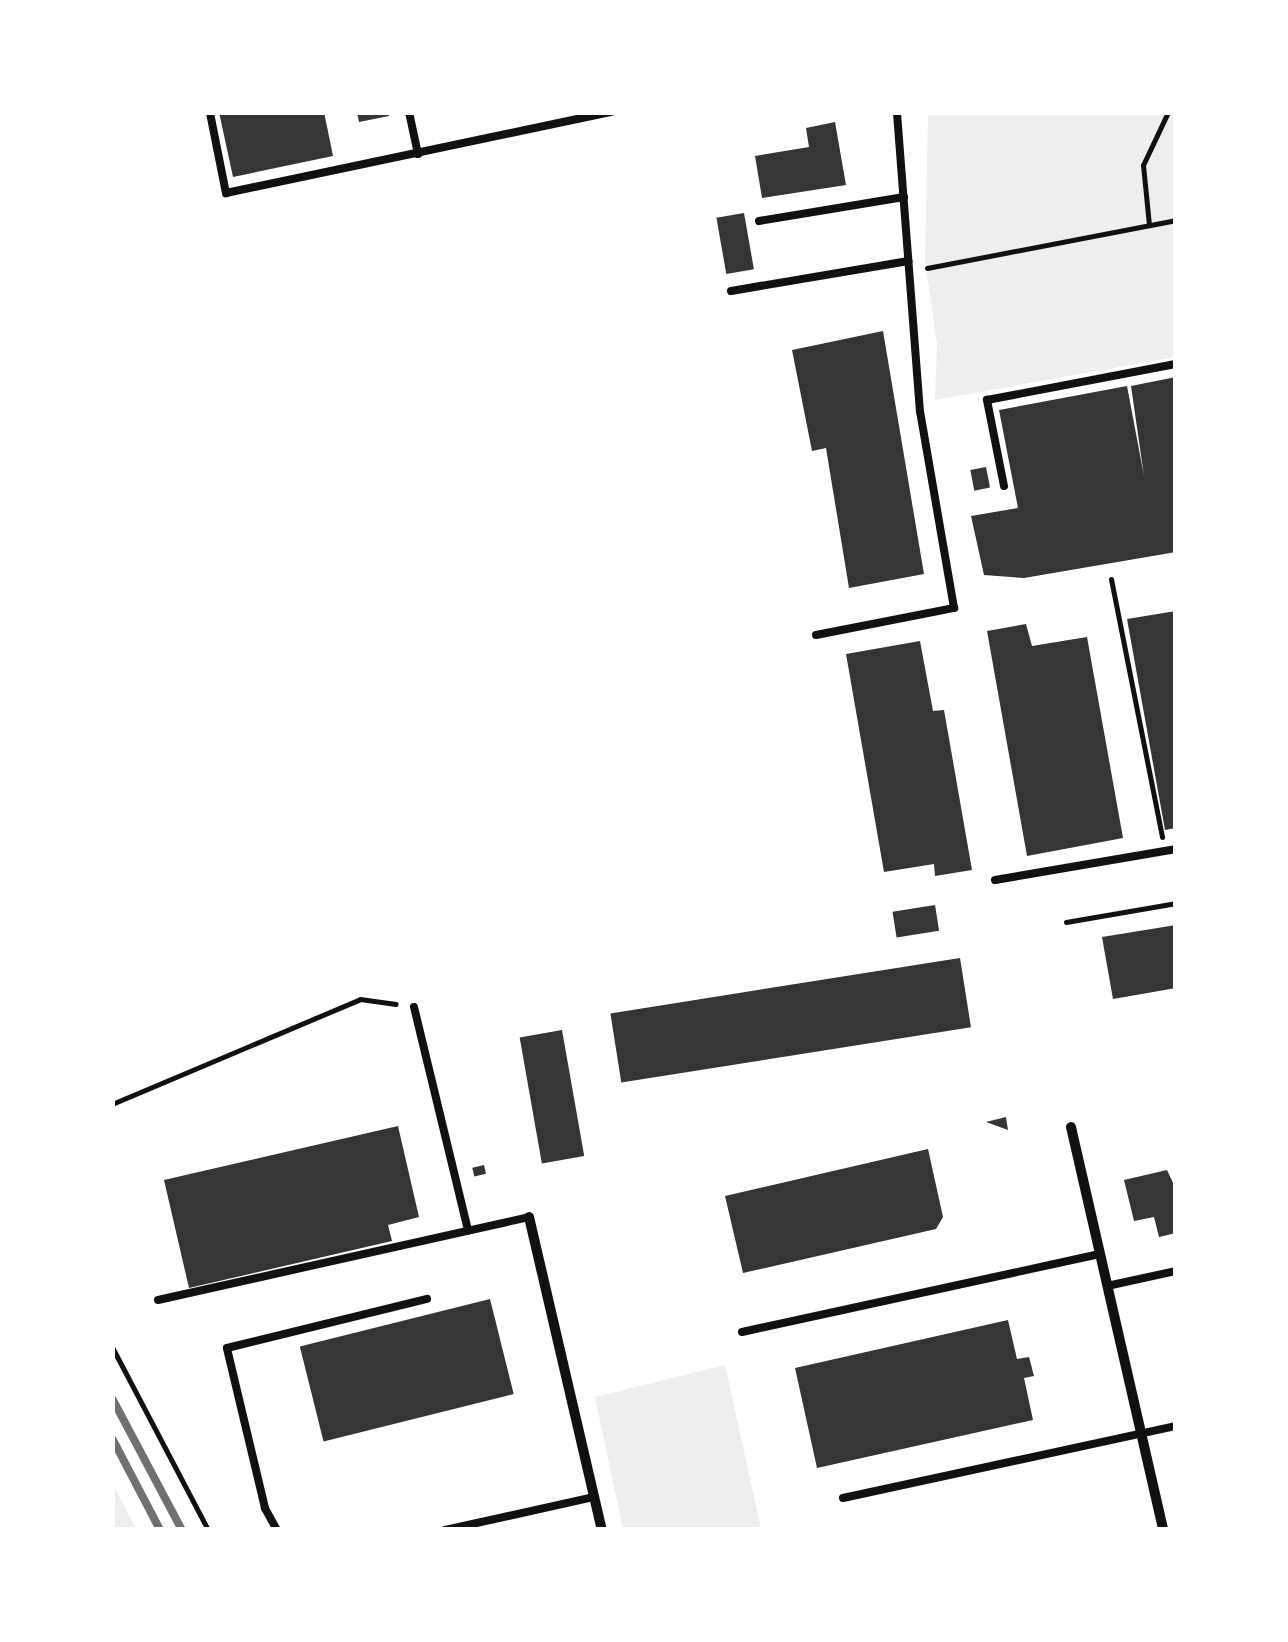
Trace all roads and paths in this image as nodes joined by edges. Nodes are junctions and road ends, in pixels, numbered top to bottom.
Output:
1 (409, 112) edge
2 (612, 112) edge
3 (897, 112) edge
4 (1168, 112) edge
5 (210, 113) edge
6 (418, 154) junction
7 (904, 197) junction
8 (1176, 220) edge
9 (759, 221) dead end
10 (1149, 225) junction
11 (908, 261) junction
12 (909, 272) junction
13 (731, 290) dead end
14 (1176, 364) edge
15 (1004, 486) dead end
16 (1111, 579) dead end
17 (816, 635) dead end
18 (1176, 849) edge
19 (1165, 851) junction
20 (995, 880) dead end
21 (1176, 903) edge
22 (1066, 922) dead end
23 (414, 1007) joint
24 (112, 1104) edge
25 (1070, 1127) dead end
26 (528, 1217) joint
27 (468, 1231) junction
28 (1100, 1254) junction
29 (1176, 1270) edge
30 (1107, 1286) junction
31 (158, 1300) dead end
32 (427, 1300) dead end
33 (742, 1332) dead end
34 (112, 1347) edge
35 (1176, 1426) edge
36 (1141, 1432) junction
37 (594, 1496) junction
38 (843, 1498) dead end
39 (208, 1530) edge
40 (276, 1530) edge
41 (445, 1530) edge
42 (602, 1530) edge
43 (1163, 1530) edge

1 - 6 lane
2 - 6 lane
3 - 7 lane
4 - 10 path
5 - 6 lane
7 - 9 lane
7 - 11 lane
8 - 10 path
10 - 12 path
11 - 12 lane
11 - 13 lane
12 - 17 lane
14 - 15 lane
16 - 19 path
18 - 19 lane
19 - 20 lane
21 - 22 path
23 - 24 path
23 - 27 lane
25 - 28 street
26 - 27 lane
26 - 37 street
27 - 31 lane
28 - 30 street
28 - 33 lane
29 - 30 lane
30 - 36 street
32 - 40 lane
34 - 39 path
35 - 36 lane
36 - 38 lane
36 - 43 street
37 - 41 lane
37 - 42 street

